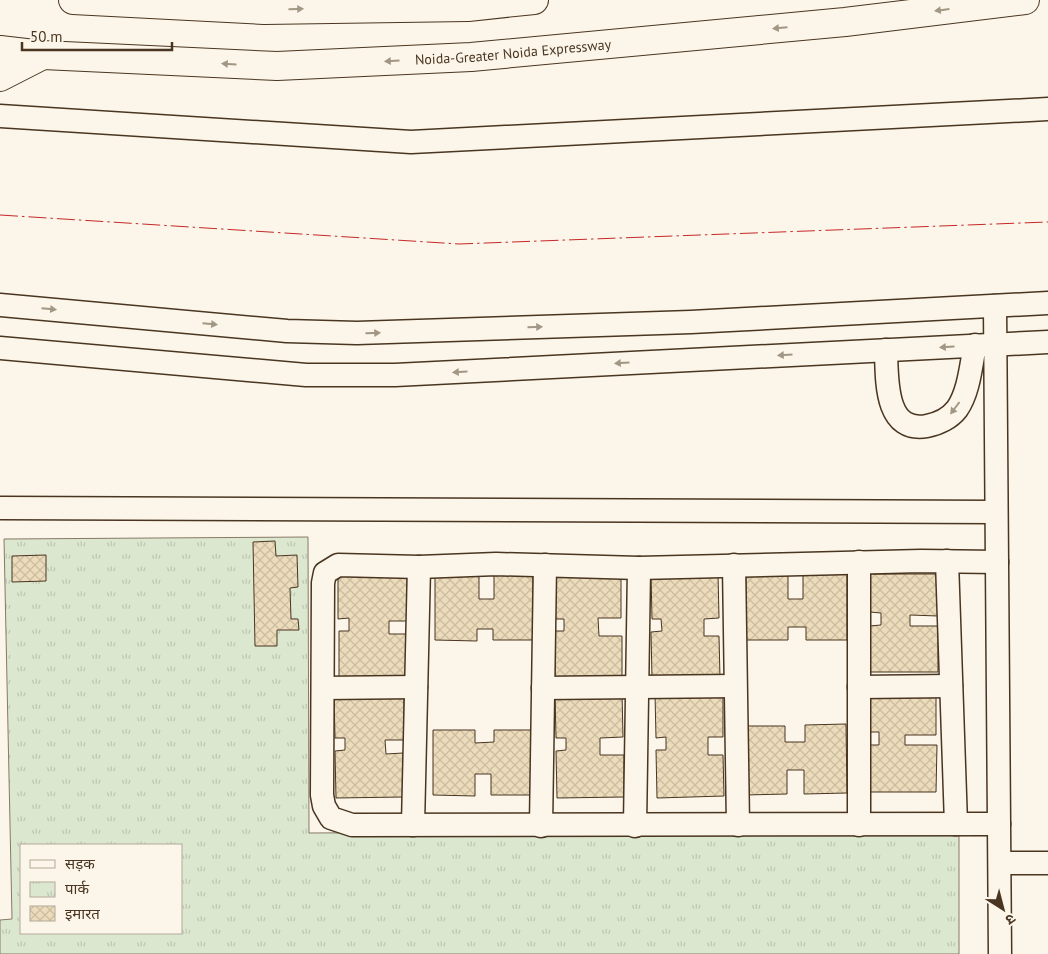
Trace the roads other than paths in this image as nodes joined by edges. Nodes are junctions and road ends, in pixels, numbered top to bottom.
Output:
1 (73, 0) edge
2 (231, 0) edge
3 (534, 0) edge
4 (1025, 0) edge
5 (264, 10) junction
6 (0, 50) edge
7 (43, 55) junction
8 (0, 77) edge
9 (1048, 109) edge
10 (0, 116) edge
11 (1048, 303) edge
12 (0, 304) edge
13 (994, 306) junction
14 (1048, 342) edge
15 (985, 345) junction
16 (0, 348) edge
17 (886, 350) junction
18 (0, 508) edge
19 (996, 512) junction
20 (947, 561) junction
21 (859, 562) junction
22 (997, 562) junction
23 (546, 565) junction
24 (734, 565) junction
25 (418, 567) junction
26 (639, 568) junction
27 (735, 686) junction
28 (951, 686) junction
29 (416, 687) junction
30 (859, 687) junction
31 (323, 688) junction
32 (543, 688) junction
33 (637, 689) junction
34 (859, 824) junction
35 (956, 824) junction
36 (999, 824) junction
37 (413, 825) junction
38 (738, 825) junction
39 (541, 826) junction
40 (635, 826) junction
41 (1000, 863) junction
42 (1048, 863) edge
43 (1000, 954) edge

1 - 5 highway
2 - 5 highway
5 -> 3 highway
4 -> 7 highway, Noida-Greater Noida Expressway
6 - 7 highway, Noida-Greater Noida Expressway
7 - 8 highway
9 - 10 street
11 - 13 street
12 -> 13 street
13 - 15 street
14 - 15 street
15 -> 17 street
15 -> 17 street
15 - 19 street
17 -> 16 street
18 - 19 street
19 - 22 street
20 - 21 street
20 - 22 street
20 - 28 street
21 - 24 street
21 - 30 street
22 - 36 street
23 - 25 street
23 - 26 street
23 - 32 street
24 - 26 street
24 - 27 street
25 - 29 street
25 - 31 street
26 - 33 street
27 - 33 street
27 - 38 street
28 - 30 street
28 - 35 street
29 - 31 street
29 - 37 street
30 - 34 street
31 - 37 street
32 - 33 street
32 - 39 street
33 - 40 street
34 - 35 street
34 - 38 street
35 - 36 street
36 - 41 street
37 - 39 street
38 - 40 street
39 - 40 street
41 - 42 street
41 - 43 street

